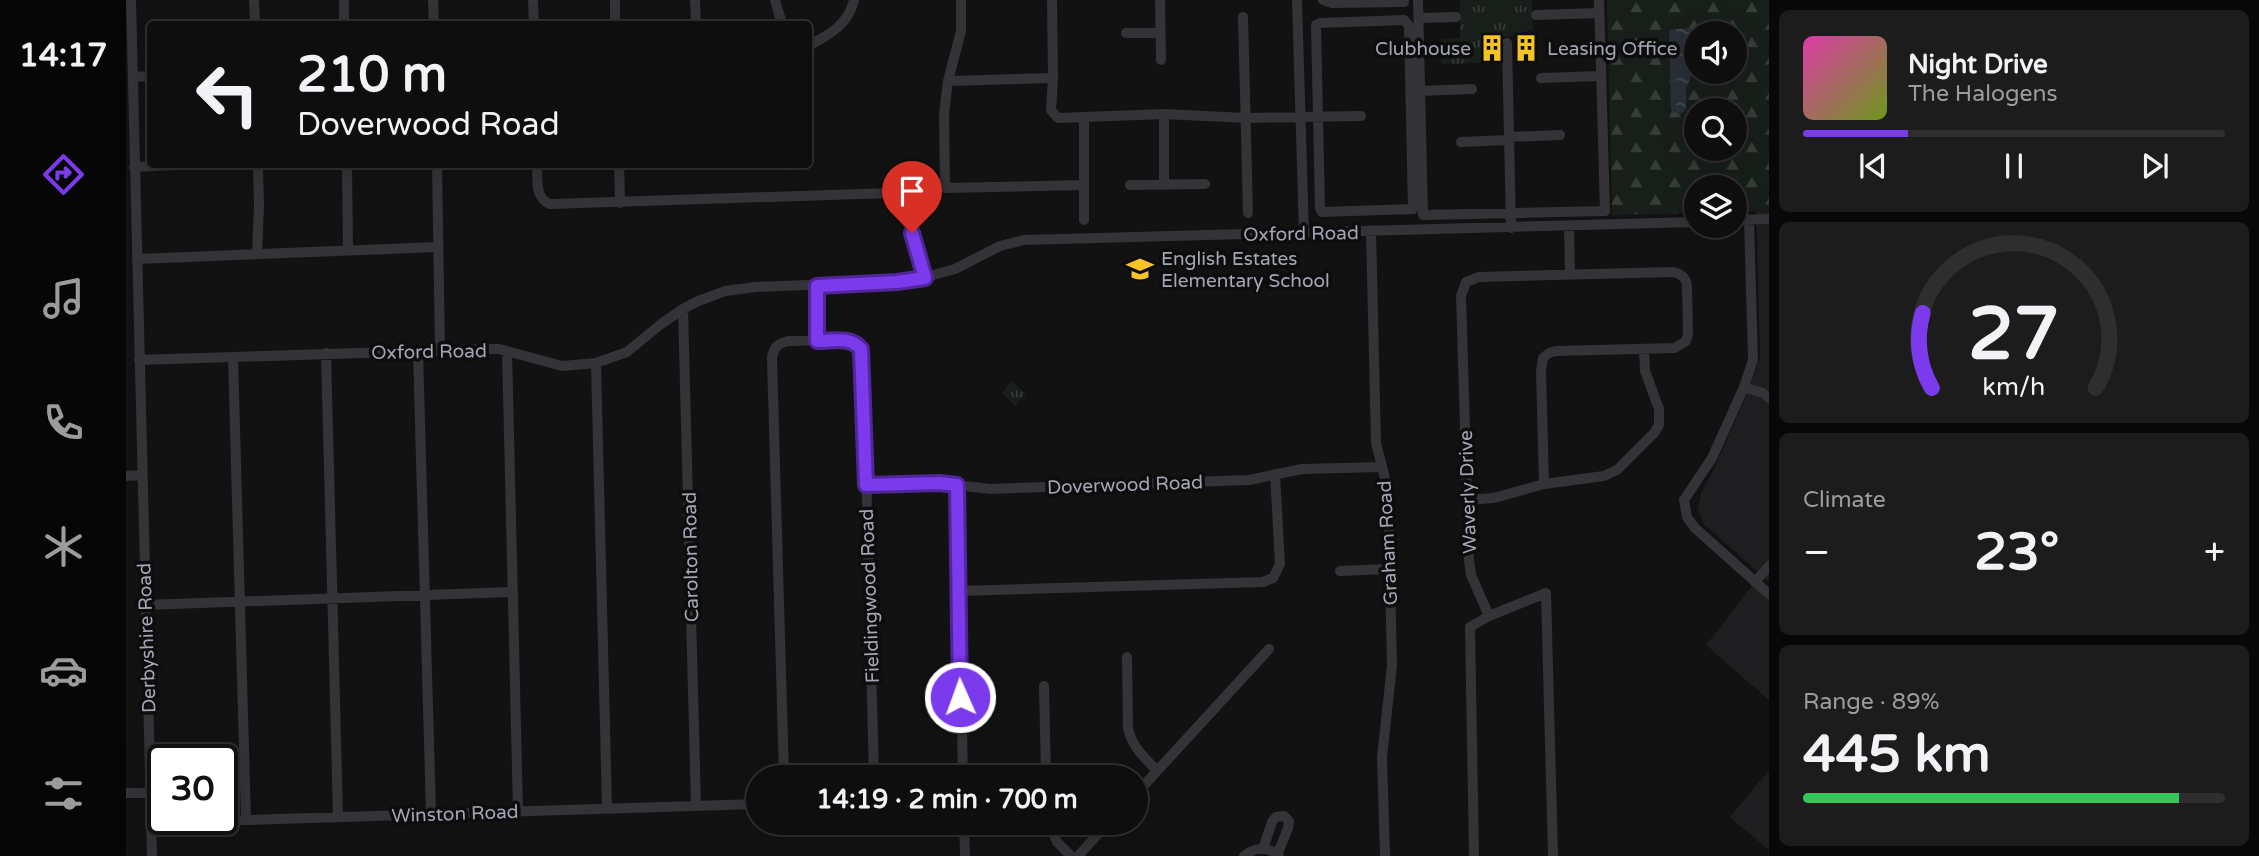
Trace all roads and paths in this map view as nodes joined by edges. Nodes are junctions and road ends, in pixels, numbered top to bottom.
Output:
1 (131, 0) edge
2 (254, 0) edge
3 (344, 0) edge
4 (433, 0) edge
5 (533, 0) edge
6 (615, 0) edge
7 (695, 0) edge
8 (775, 0) edge
9 (854, 0) edge
10 (961, 0) edge
11 (1052, 0) edge
12 (1160, 0) edge
13 (1297, 0) edge
14 (1323, 0) edge
15 (1418, 0) edge
16 (1598, 0) edge
17 (1404, 2) edge
18 (1599, 13) junction
19 (1536, 15) dead end
20 (1243, 17) dead end
21 (1456, 17) dead end
22 (1419, 18) junction
23 (255, 21) edge
24 (344, 21) edge
25 (434, 21) edge
26 (534, 21) edge
27 (615, 21) edge
28 (696, 21) edge
29 (781, 21) edge
30 (1126, 33) dead end
31 (1160, 33) junction
32 (812, 43) edge
33 (1507, 43) dead end
34 (1161, 60) dead end
35 (147, 76) edge
36 (1601, 76) junction
37 (133, 77) junction
38 (1053, 78) junction
39 (1541, 78) dead end
40 (948, 81) junction
41 (1472, 89) dead end
42 (1419, 91) junction
43 (1164, 114) junction
44 (1301, 116) junction
45 (1362, 116) dead end
46 (1318, 117) junction
47 (1084, 118) junction
48 (1246, 118) junction
49 (1560, 135) dead end
50 (1509, 139) junction
51 (1461, 142) dead end
52 (147, 166) edge
53 (135, 167) junction
54 (258, 168) edge
55 (347, 168) edge
56 (437, 168) edge
57 (537, 168) edge
58 (619, 168) edge
59 (1130, 184) dead end
60 (1205, 184) dead end
61 (1084, 185) junction
62 (1164, 185) junction
63 (620, 203) junction
64 (1605, 211) junction
65 (1511, 212) junction
66 (1248, 213) dead end
67 (1423, 215) junction
68 (1769, 219) edge
69 (1084, 220) dead end
70 (1749, 220) joint
71 (1684, 222) edge
72 (1604, 225) junction
73 (1569, 226) junction
74 (1511, 228) junction
75 (1423, 229) junction
76 (1371, 231) junction
77 (1304, 233) junction
78 (438, 247) junction
79 (348, 250) junction
80 (257, 254) junction
81 (136, 259) junction
82 (1570, 275) junction
83 (925, 278) junction
84 (817, 286) junction
85 (683, 309) junction
86 (817, 341) junction
87 (440, 350) junction
88 (1644, 350) junction
89 (418, 351) junction
90 (507, 351) junction
91 (326, 354) junction
92 (233, 356) junction
93 (139, 360) junction
94 (596, 363) junction
95 (1744, 387) junction
96 (1769, 398) edge
97 (1382, 467) junction
98 (1275, 474) junction
99 (126, 475) edge
100 (142, 475) junction
101 (1544, 484) junction
102 (866, 485) junction
103 (957, 485) junction
104 (1467, 500) junction
105 (1769, 566) edge
106 (1389, 569) junction
107 (1340, 571) dead end
108 (1755, 582) junction
109 (959, 591) junction
110 (513, 592) junction
111 (1769, 594) edge
112 (426, 595) junction
113 (333, 597) junction
114 (240, 601) junction
115 (145, 605) junction
116 (1489, 616) junction
117 (1269, 649) dead end
118 (1127, 657) dead end
119 (1044, 686) dead end
120 (149, 744) edge
121 (784, 765) edge
122 (874, 765) edge
123 (963, 765) edge
124 (1046, 765) edge
125 (1157, 771) junction
126 (1148, 781) edge
127 (126, 793) edge
128 (147, 793) edge
129 (746, 804) edge
130 (696, 805) junction
131 (607, 808) junction
132 (518, 811) junction
133 (431, 814) junction
134 (338, 816) junction
135 (238, 820) edge
136 (246, 820) junction
137 (151, 835) edge
138 (964, 835) edge
139 (1054, 835) edge
140 (1097, 835) edge
141 (1262, 849) junction
142 (1278, 855) edge
143 (152, 856) edge
144 (965, 856) edge
145 (1071, 856) edge
146 (1078, 856) edge
147 (1244, 856) edge
148 (1385, 856) edge
149 (1474, 856) edge
150 (1553, 856) edge

1 - 37 street, Derbyshire Road
2 - 23 street
3 - 24 street
4 - 25 street
5 - 26 street
6 - 27 street
7 - 28 street
8 - 29 street
9 - 32 street
10 - 40 street
11 - 38 street
12 - 31 street
13 - 44 street
14 - 17 street
15 - 22 street
16 - 18 street
18 - 19 street
18 - 36 street
20 - 48 street
21 - 22 street
22 - 42 street
30 - 31 street
31 - 34 street
33 - 50 street
35 - 37 street
36 - 39 street
36 - 64 street
37 - 53 street, Derbyshire Road
38 - 40 street
38 - 47 street
40 - 61 street
41 - 42 street
42 - 67 street
43 - 47 street
43 - 48 street
43 - 62 street
44 - 46 street
44 - 48 street
44 - 77 street
45 - 46 street
46 - 46 street
47 - 61 street
48 - 66 street
49 - 50 street
50 - 51 street
50 - 65 street
52 - 53 street
53 - 81 street, Derbyshire Road
54 - 80 street
55 - 79 street
56 - 78 street
57 - 63 street
58 - 63 street
59 - 62 street
60 - 62 street
61 - 69 street
63 - 83 street
64 - 65 street
64 - 72 street
65 - 67 street
65 - 74 street
67 - 75 street
68 - 70 street
70 - 95 street
71 - 72 street, Oxford Road
72 - 73 street, Oxford Road
73 - 74 street, Oxford Road
73 - 82 street
74 - 75 street, Oxford Road
75 - 76 street, Oxford Road
76 - 77 street, Oxford Road
76 - 97 street, Graham Road
77 - 83 street, Oxford Road
78 - 79 street
78 - 87 street
79 - 80 street
80 - 81 street
81 - 93 street, Derbyshire Road
82 - 88 street
82 - 104 street, Waverly Drive
83 - 84 street, Oxford Road
84 - 85 street, Oxford Road
84 - 86 street
85 - 94 street, Oxford Road
85 - 130 street, Carolton Road
86 - 102 street, Fieldingwood Road
86 - 121 street, Fieldingwood Road
87 - 89 street, Oxford Road
87 - 90 street, Oxford Road
88 - 101 street
88 - 101 street
89 - 91 street, Oxford Road
89 - 112 street
90 - 94 street, Oxford Road
90 - 110 street
91 - 92 street, Oxford Road
91 - 113 street
92 - 93 street, Oxford Road
92 - 114 street
93 - 100 street, Derbyshire Road
94 - 131 street
95 - 96 street
95 - 108 street
97 - 98 street, Doverwood Road
97 - 106 street, Graham Road
98 - 103 street, Doverwood Road
98 - 109 street
99 - 100 street
100 - 115 street, Derbyshire Road
101 - 104 street
102 - 103 street, Doverwood Road
102 - 122 street, Fieldingwood Road
103 - 109 street
104 - 116 street, Waverly Drive
105 - 108 street
106 - 107 street
106 - 148 street, Graham Road
108 - 111 street
109 - 123 street
110 - 112 street
110 - 132 street
112 - 113 street
112 - 133 street
113 - 114 street
113 - 134 street
114 - 115 street
114 - 136 street
115 - 120 street, Derbyshire Road
116 - 149 street
116 - 150 street
117 - 125 street
118 - 125 street
119 - 124 street
125 - 126 street
127 - 128 street
129 - 130 street, Winston Road
130 - 131 street, Winston Road
131 - 132 street, Winston Road
132 - 133 street, Winston Road
133 - 134 street, Winston Road
134 - 136 street, Winston Road
135 - 136 street, Winston Road
137 - 143 street, Derbyshire Road
138 - 144 street
139 - 145 street
140 - 146 street
141 - 142 street
141 - 142 street
141 - 147 street

